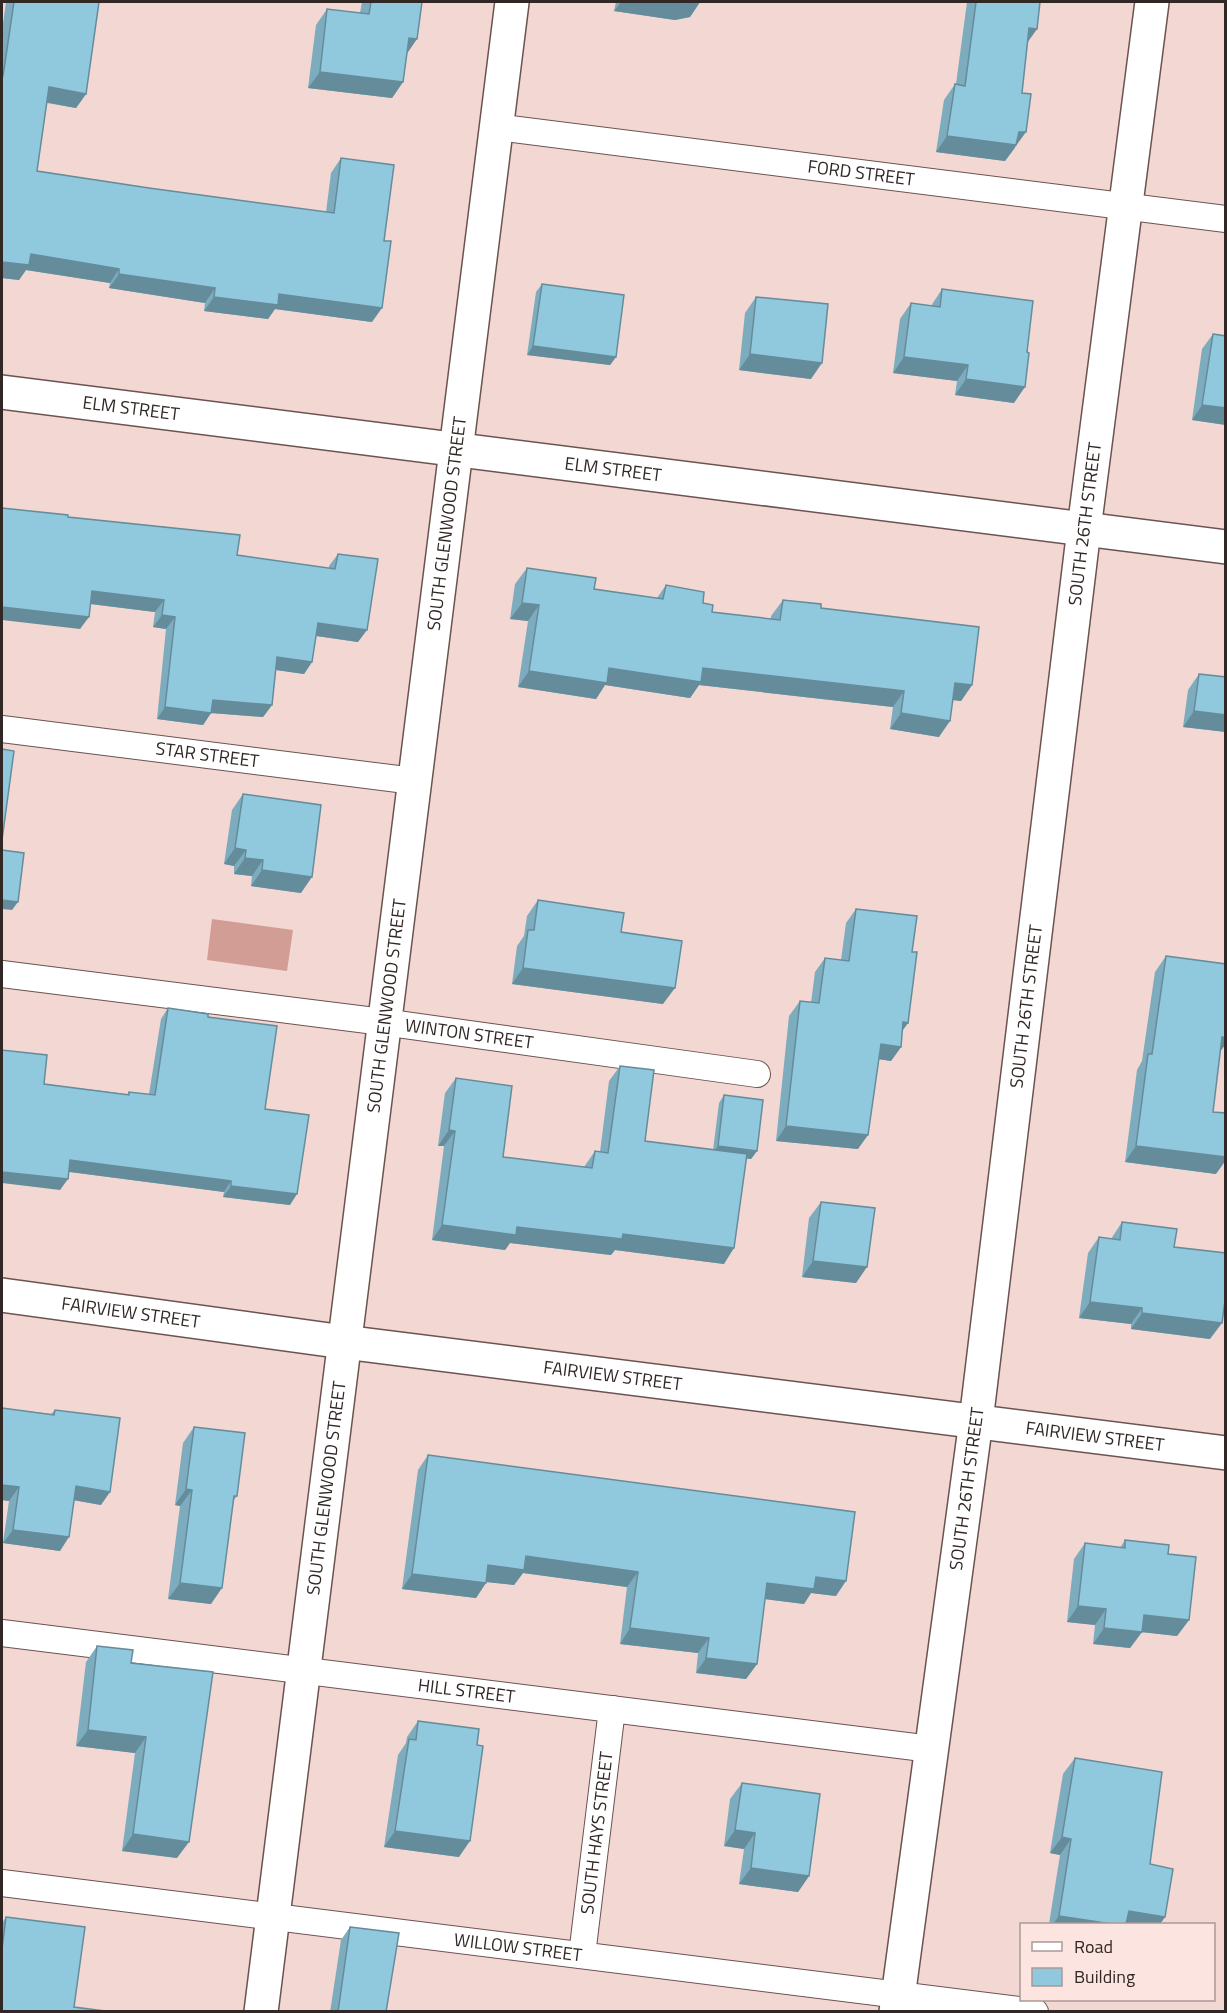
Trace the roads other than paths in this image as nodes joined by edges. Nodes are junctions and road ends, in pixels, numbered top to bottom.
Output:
1 (512, 2) edge
2 (1152, 2) edge
3 (496, 127) junction
4 (1126, 207) junction
5 (1226, 219) edge
6 (2, 392) edge
7 (456, 449) junction
8 (1084, 529) junction
9 (1226, 546) edge
10 (2, 729) edge
11 (414, 781) junction
12 (2, 975) edge
13 (383, 1023) junction
14 (757, 1074) dead end
15 (2, 1295) edge
16 (344, 1342) junction
17 (976, 1421) junction
18 (1226, 1453) edge
19 (2, 1633) edge
20 (303, 1671) junction
21 (612, 1709) junction
22 (931, 1749) junction
23 (2, 1883) edge
24 (273, 1917) junction
25 (582, 1955) junction
26 (897, 2003) edge
27 (261, 2012) edge
28 (1035, 2012) edge

1 - 3 street, SOUTH GLENWOOD STREET
2 - 4 street, SOUTH 26TH STREET
3 - 4 lane, FORD STREET
3 - 7 street, SOUTH GLENWOOD STREET
4 - 5 lane, FORD STREET
4 - 8 street, SOUTH 26TH STREET
6 - 7 street, ELM STREET
7 - 8 street, ELM STREET
7 - 11 street, SOUTH GLENWOOD STREET
8 - 9 street, ELM STREET
8 - 17 street, SOUTH 26TH STREET
10 - 11 lane, STAR STREET
11 - 13 street, SOUTH GLENWOOD STREET
12 - 13 lane, WINTON STREET
13 - 14 lane, WINTON STREET
13 - 16 street, SOUTH GLENWOOD STREET
15 - 16 street, FAIRVIEW STREET
16 - 17 street, FAIRVIEW STREET
16 - 20 street, SOUTH GLENWOOD STREET
17 - 18 street, FAIRVIEW STREET
17 - 22 street, SOUTH 26TH STREET
19 - 20 lane, HILL STREET
20 - 21 lane, HILL STREET
20 - 24 street, SOUTH GLENWOOD STREET
21 - 22 lane, HILL STREET
21 - 25 lane, SOUTH HAYS STREET
22 - 26 street, SOUTH 26TH STREET
23 - 24 lane, WILLOW STREET
24 - 25 lane, WILLOW STREET
24 - 27 street, SOUTH GLENWOOD STREET
25 - 26 lane, WILLOW STREET
26 - 28 lane, WILLOW STREET

